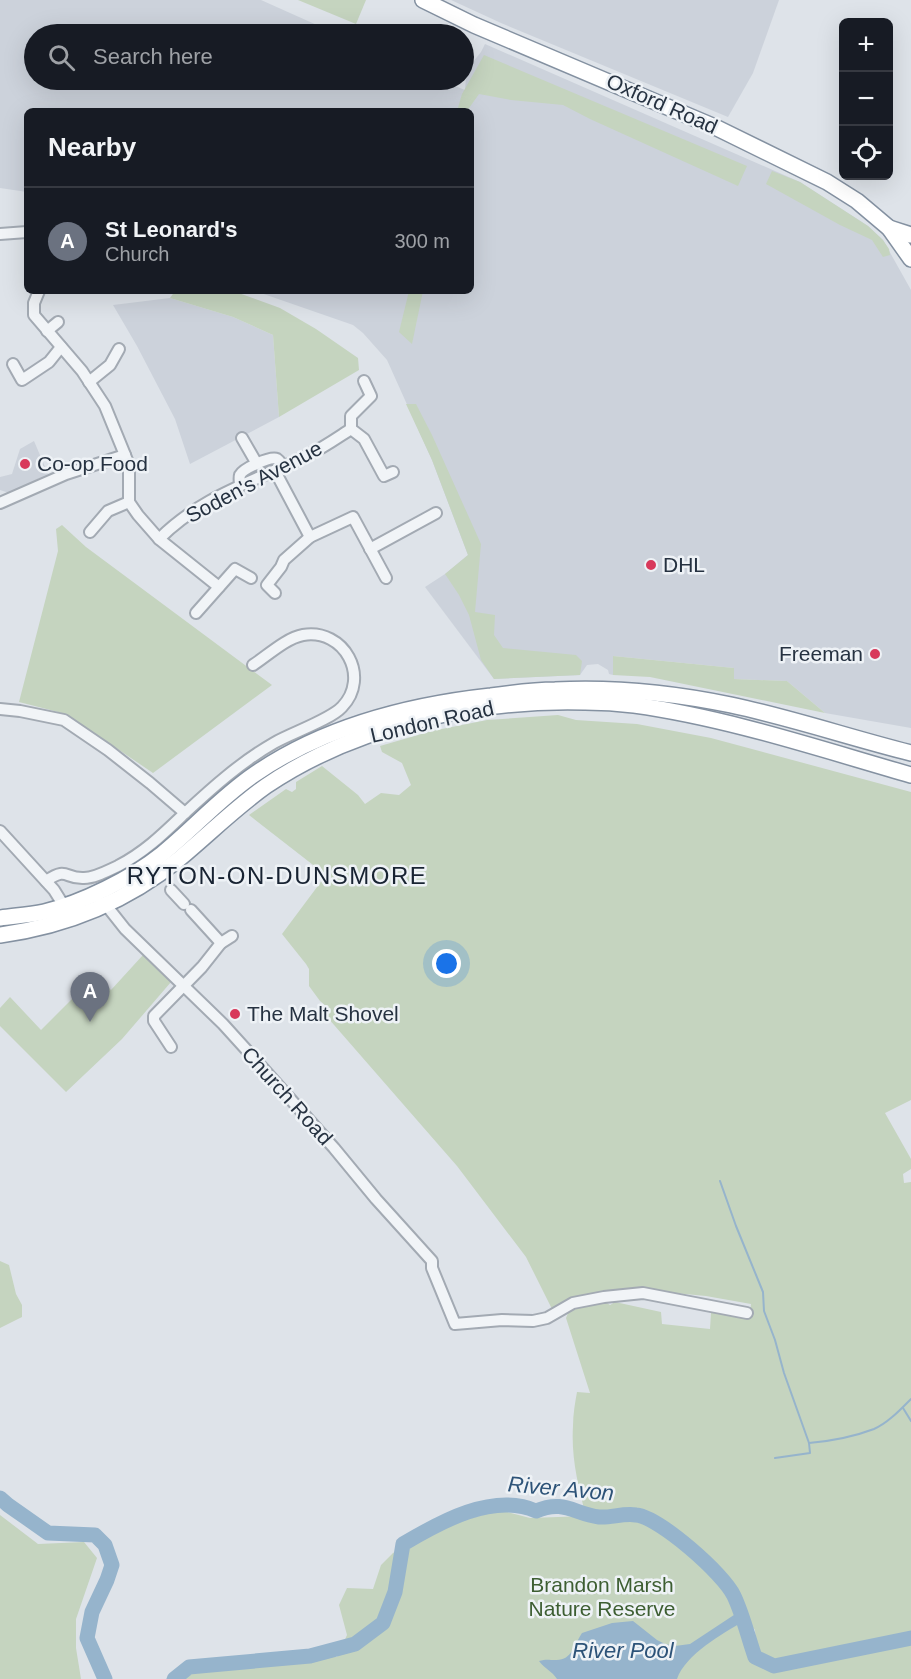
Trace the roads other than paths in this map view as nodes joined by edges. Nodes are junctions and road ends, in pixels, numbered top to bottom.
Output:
1 (423, 0) edge
2 (889, 228) junction
3 (24, 232) edge
4 (0, 234) edge
5 (911, 236) edge
6 (911, 259) edge
7 (38, 294) edge
8 (58, 322) dead end
9 (47, 331) junction
10 (61, 347) junction
11 (119, 350) dead end
12 (13, 364) dead end
13 (364, 381) dead end
14 (89, 382) junction
15 (351, 429) junction
16 (242, 438) dead end
17 (125, 455) junction
18 (257, 464) junction
19 (279, 469) junction
20 (389, 474) dead end
21 (240, 485) junction
22 (129, 502) junction
23 (0, 503) edge
24 (436, 513) dead end
25 (90, 532) dead end
26 (310, 537) junction
27 (159, 539) junction
28 (370, 549) junction
29 (251, 578) dead end
30 (386, 578) dead end
31 (219, 586) junction
32 (275, 593) dead end
33 (196, 613) dead end
34 (253, 665) dead end
35 (0, 709) edge
36 (911, 753) edge
37 (911, 775) edge
38 (185, 813) junction
39 (1, 835) edge
40 (46, 881) junction
41 (171, 890) dead end
42 (83, 899) junction
43 (106, 905) junction
44 (64, 906) junction
45 (0, 918) edge
46 (0, 935) edge
47 (231, 936) dead end
48 (221, 943) junction
49 (183, 987) junction
50 (171, 1047) dead end
51 (747, 1313) dead end

1 - 2 highway, Oxford Road
2 - 5 highway, Oxford Road
2 - 6 highway, Oxford Road
3 - 4 street
7 - 9 street
8 - 9 street
9 - 10 street
10 - 12 street
10 - 14 street
11 - 14 street
13 - 15 street
14 - 17 street
15 - 19 street, Soden's Avenue
15 - 20 street
16 - 18 street
17 - 22 street
17 - 23 street
18 - 19 street
18 - 21 street
19 - 21 street, Soden's Avenue
19 - 26 street
21 - 27 street, Soden's Avenue
22 - 25 street
22 - 27 street
24 - 28 street
26 - 28 street
26 - 32 street
27 - 31 street
28 - 30 street
29 - 31 street
31 - 33 street
34 - 38 street
35 - 38 street
36 - 42 highway, London Road
37 - 43 highway, London Road
38 - 40 street
39 - 40 street
40 - 44 street
41 - 48 street
42 - 43 street
42 - 44 highway, London Road
43 - 46 highway, London Road
43 - 49 street, Church Road
44 - 45 highway, London Road
47 - 48 street
48 - 49 street
49 - 50 street
49 - 51 street, Church Road

